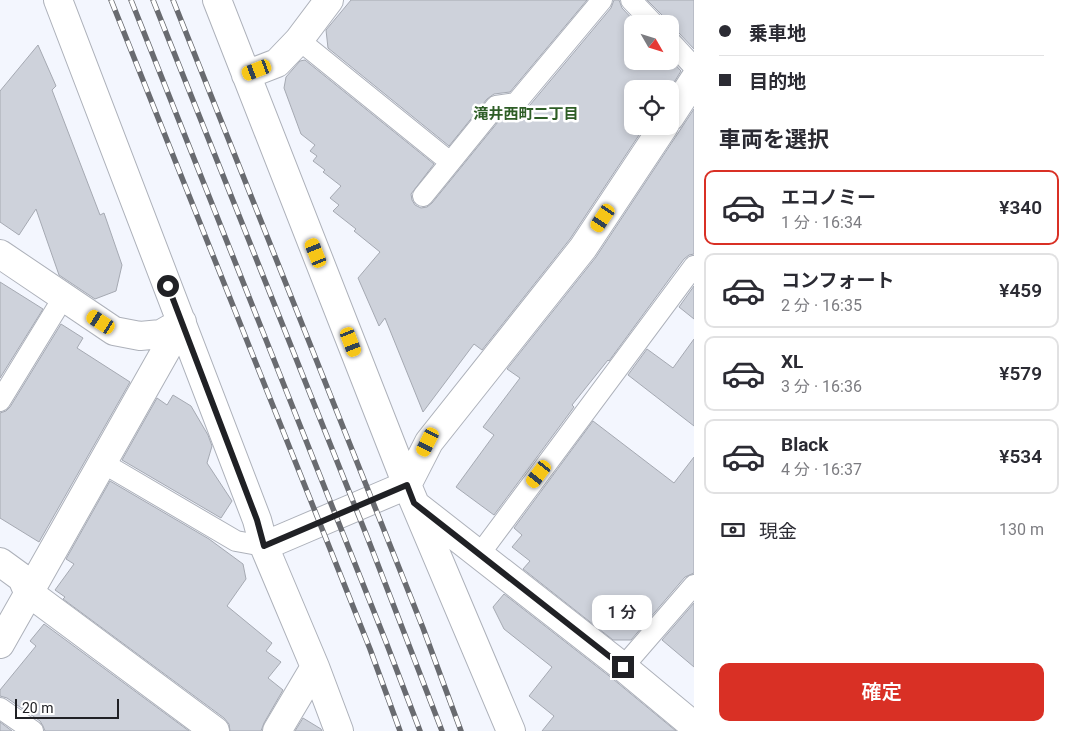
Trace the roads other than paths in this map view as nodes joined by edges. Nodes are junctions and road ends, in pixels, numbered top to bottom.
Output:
1 (58, 0) edge
2 (217, 0) edge
3 (329, 0) edge
4 (602, 0) edge
5 (631, 0) edge
6 (645, 15) edge
7 (299, 40) junction
8 (679, 51) edge
9 (694, 67) edge
10 (246, 75) junction
11 (694, 80) edge
12 (679, 102) edge
13 (658, 135) edge
14 (450, 162) junction
15 (423, 196) dead end
16 (0, 254) edge
17 (694, 266) edge
18 (63, 298) junction
19 (182, 322) junction
20 (0, 400) edge
21 (103, 463) junction
22 (411, 494) junction
23 (264, 546) junction
24 (479, 555) junction
25 (0, 562) edge
26 (694, 585) edge
27 (28, 592) junction
28 (0, 644) edge
29 (315, 667) junction
30 (623, 667) junction
31 (0, 708) edge
32 (686, 725) edge
33 (33, 731) edge
34 (215, 731) edge
35 (277, 731) edge
36 (339, 731) edge
37 (511, 731) edge

1 - 19 street
2 - 10 street
3 - 7 street
4 - 14 lane
5 - 6 lane
7 - 10 street
7 - 14 lane
8 - 9 lane
10 - 22 street
11 - 12 street
13 - 22 street
14 - 15 lane
16 - 18 street
17 - 24 lane
18 - 19 street
18 - 20 lane
19 - 21 street
19 - 23 street
21 - 23 lane
21 - 27 street
22 - 23 street
22 - 24 street
22 - 37 street
23 - 29 street
24 - 30 street
25 - 27 street
26 - 30 lane
27 - 28 street
27 - 34 street
29 - 35 street
29 - 36 street
30 - 32 street
31 - 33 lane

